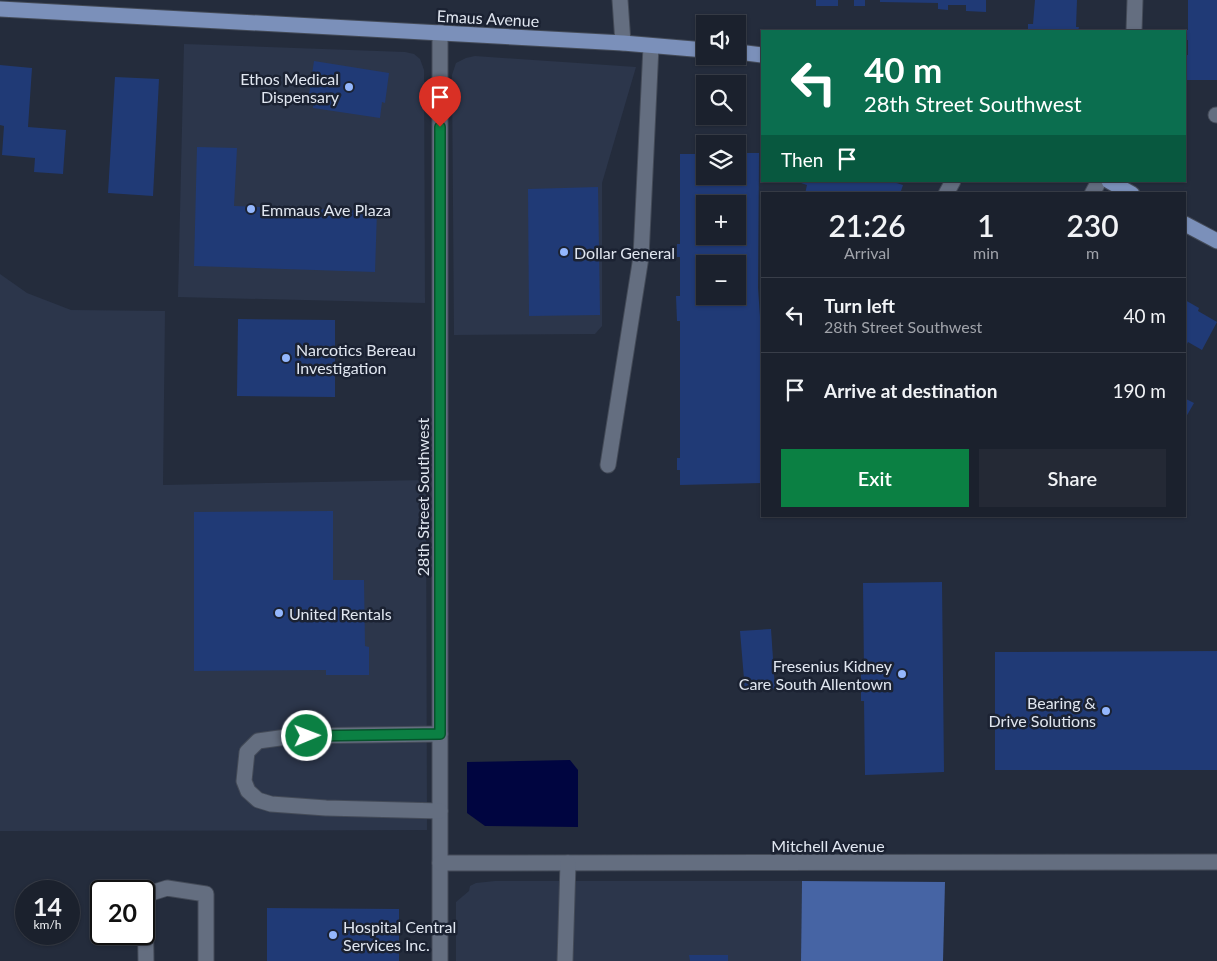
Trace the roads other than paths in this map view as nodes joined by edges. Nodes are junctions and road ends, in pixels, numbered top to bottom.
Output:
1 (620, 0) edge
2 (1135, 0) edge
3 (47, 6) edge
4 (0, 9) edge
5 (1134, 30) edge
6 (440, 32) junction
7 (623, 43) junction
8 (651, 46) junction
9 (696, 49) edge
10 (746, 53) edge
11 (761, 55) edge
12 (1111, 182) edge
13 (1128, 192) edge
14 (1186, 225) edge
15 (1217, 242) edge
16 (608, 465) dead end
17 (440, 734) junction
18 (440, 811) junction
19 (1217, 862) edge
20 (440, 863) junction
21 (568, 863) junction
22 (146, 961) edge
23 (206, 961) edge
24 (440, 961) edge
25 (565, 961) edge

1 - 7 street
2 - 5 street
3 - 4 main road, Emaus Avenue
3 - 6 main road, Emaus Avenue
6 - 7 main road, Emaus Avenue
6 - 17 street, 28th Street Southwest
7 - 8 main road, Emaus Avenue
8 - 9 main road, Emaus Avenue
8 - 16 street
10 - 11 main road
12 - 13 main road
14 - 15 main road
17 - 18 street, 28th Street Southwest
17 - 18 street
18 - 20 street, 28th Street Southwest
19 - 21 street, Mitchell Avenue
20 - 21 street, Mitchell Avenue
20 - 24 street, 28th Street Southwest
21 - 25 street
22 - 23 street

